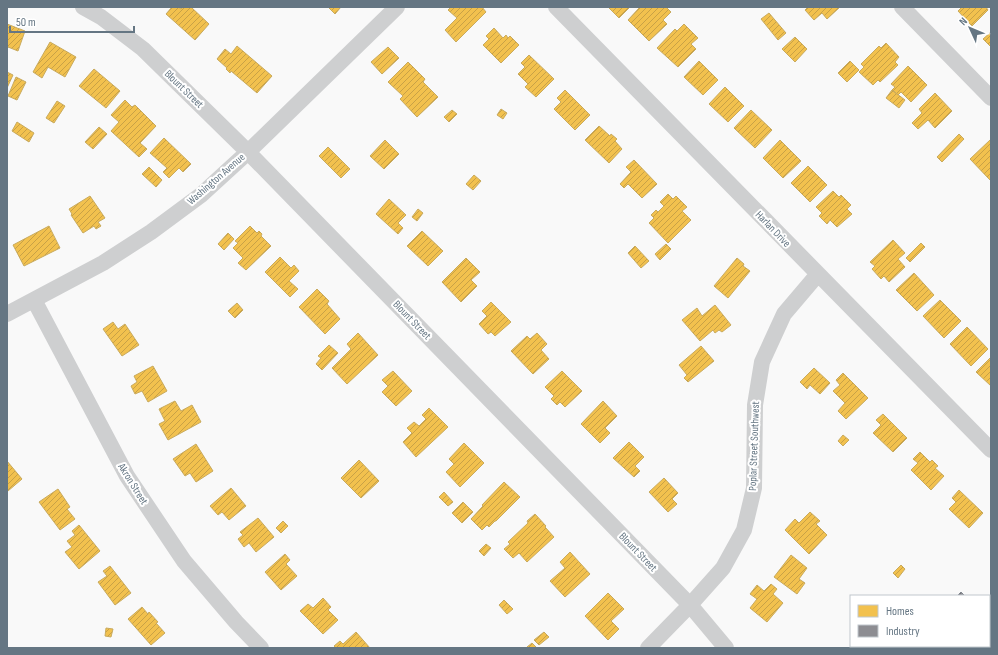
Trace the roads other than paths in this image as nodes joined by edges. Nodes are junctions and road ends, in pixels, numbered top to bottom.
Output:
1 (83, 7) edge
2 (396, 7) edge
3 (556, 7) edge
4 (902, 7) edge
5 (991, 98) edge
6 (248, 152) junction
7 (818, 274) junction
8 (34, 300) junction
9 (7, 314) edge
10 (991, 450) edge
11 (690, 605) junction
12 (261, 648) edge
13 (648, 648) edge
14 (726, 648) edge

1 - 6 street, Blount Street
2 - 6 street, Washington Avenue
3 - 7 street, Harlan Drive
4 - 5 street
6 - 8 street, Washington Avenue
6 - 11 street, Blount Street
7 - 10 street, Harlan Drive
7 - 11 street, Poplar Street Southwest
8 - 9 street, Washington Avenue
8 - 12 street, Akron Street
11 - 13 street, Poplar Street Southwest
11 - 14 street, Blount Street

